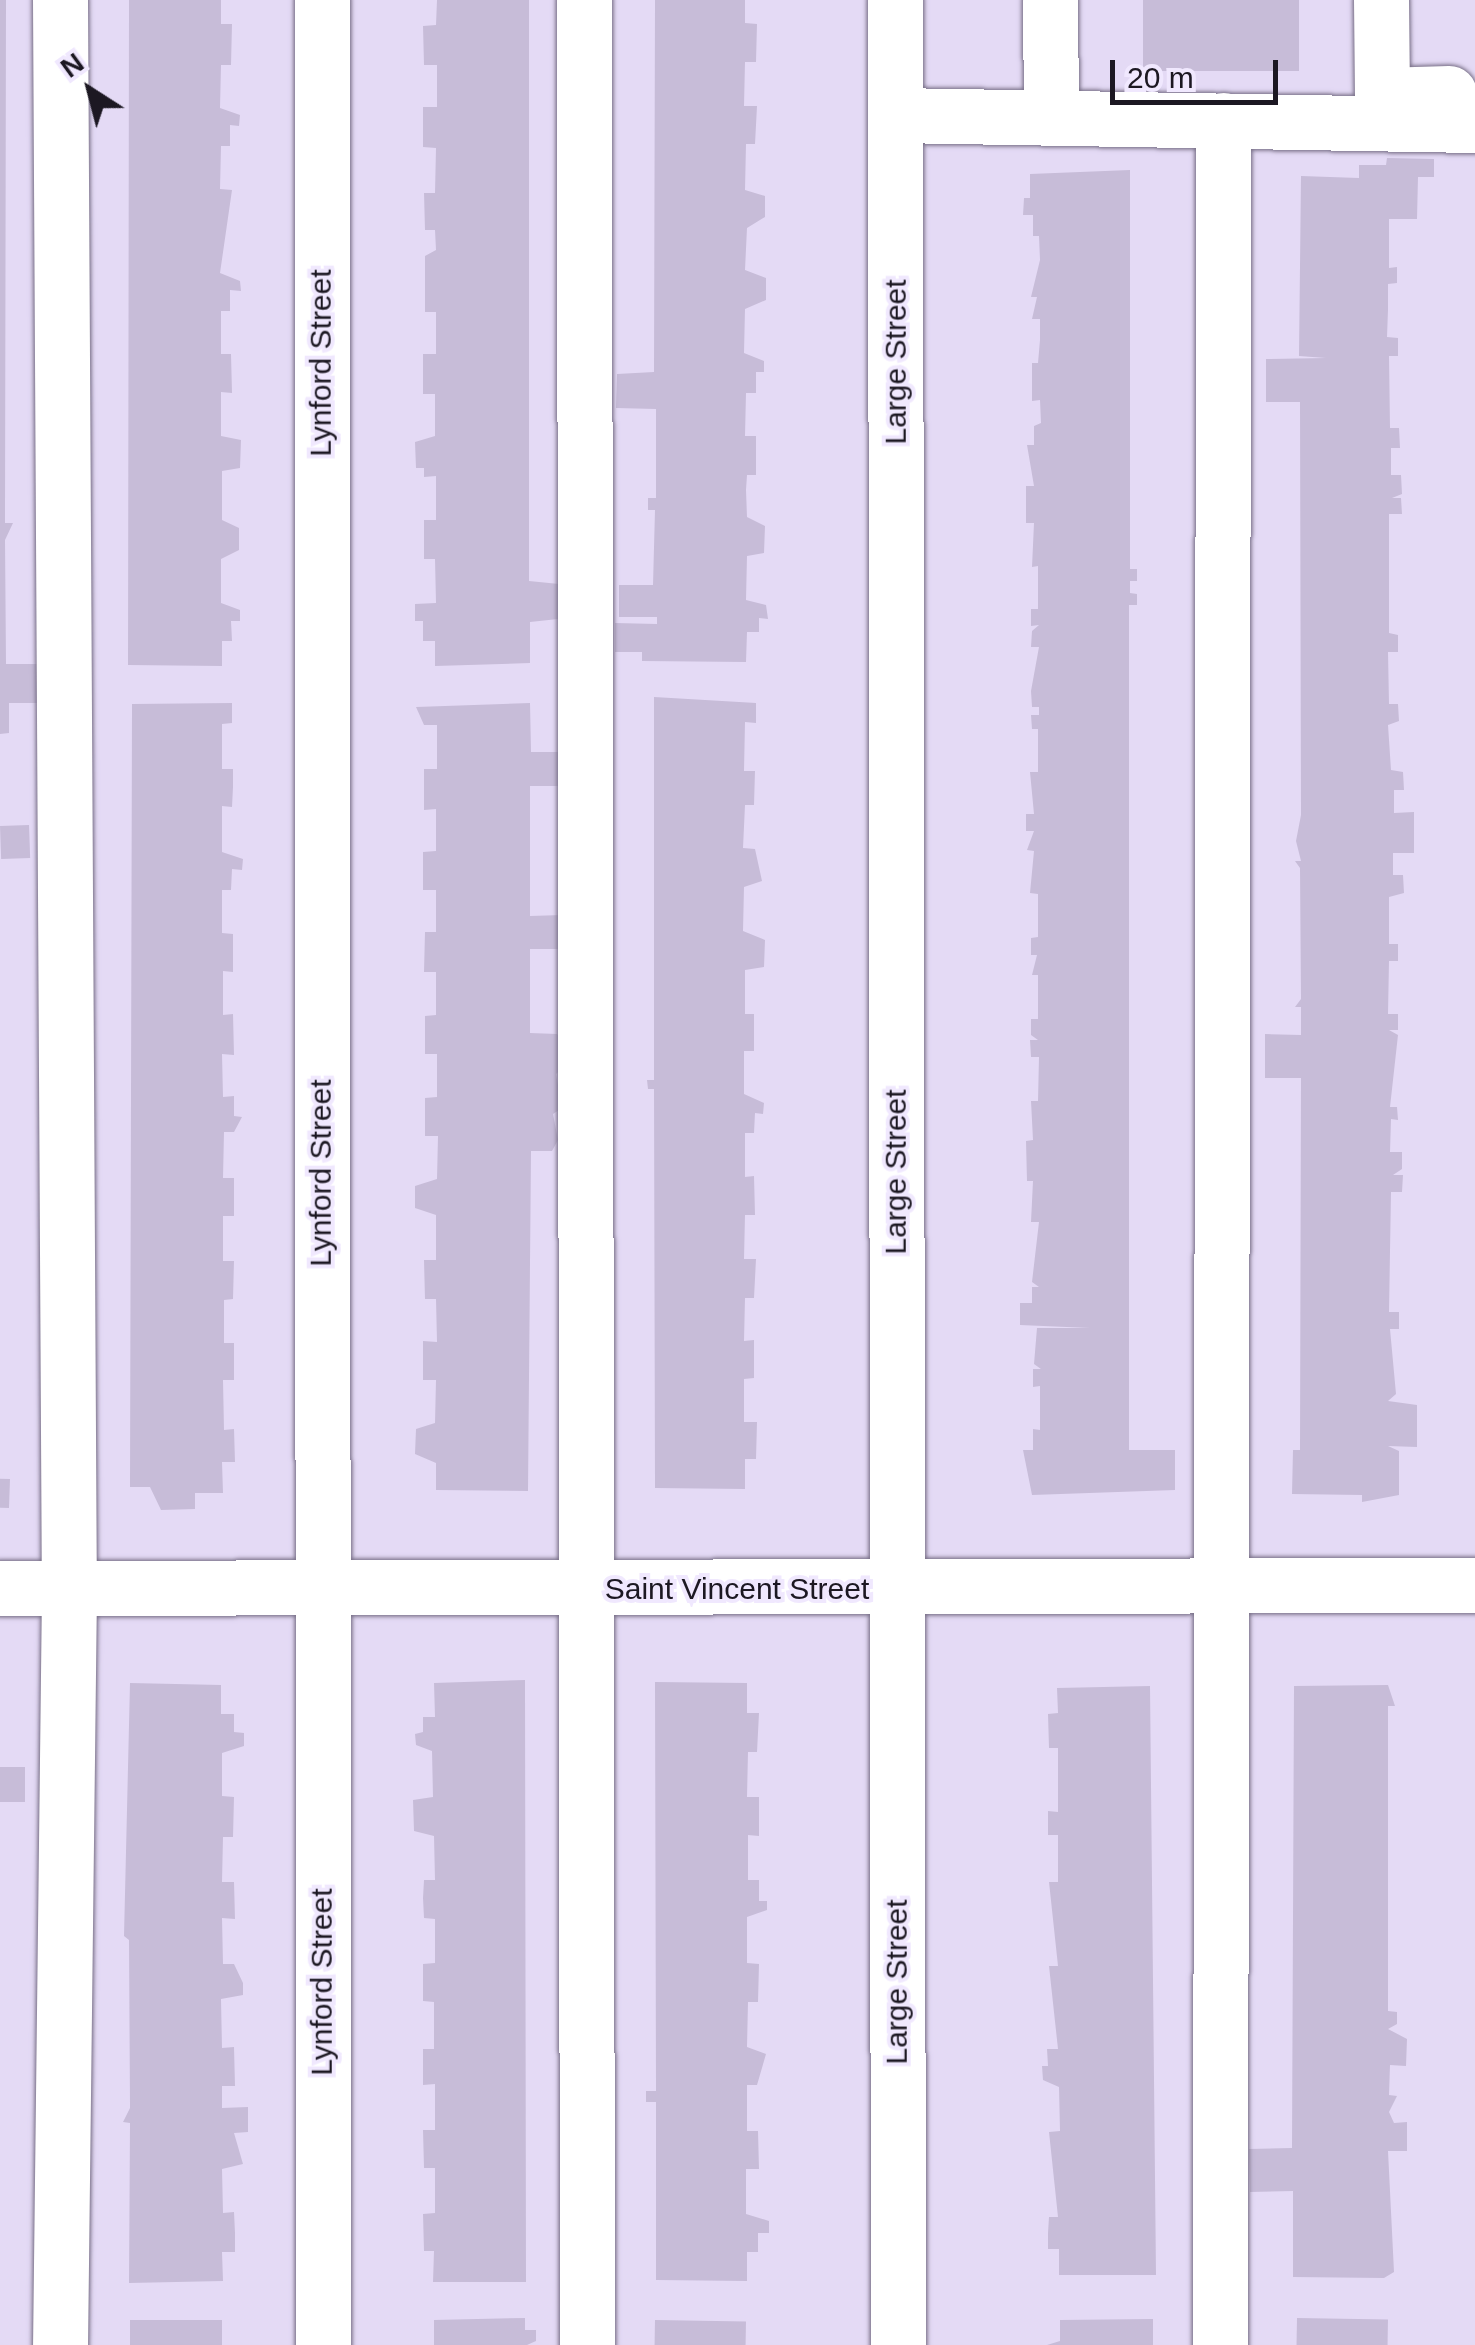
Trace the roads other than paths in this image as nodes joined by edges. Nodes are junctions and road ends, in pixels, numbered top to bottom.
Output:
1 (60, 0) edge
2 (322, 0) edge
3 (584, 0) edge
4 (895, 0) edge
5 (1050, 0) edge
6 (1382, 0) edge
7 (1475, 92) edge
8 (896, 115) junction
9 (1051, 116) junction
10 (1223, 120) junction
11 (1475, 126) edge
12 (1475, 1585) edge
13 (0, 1588) edge
14 (1222, 1588) junction
15 (586, 1589) junction
16 (896, 1589) junction
17 (69, 1590) junction
18 (321, 1592) junction
19 (60, 2345) edge
20 (323, 2345) edge
21 (587, 2345) edge
22 (898, 2345) edge
23 (1220, 2345) edge

1 - 17 street
2 - 18 street, Lynford Street
3 - 15 street
4 - 8 street, Large Street
5 - 9 street
6 - 7 street
8 - 9 street
8 - 16 street, Large Street
9 - 10 street
10 - 11 street
10 - 14 street
12 - 14 street, Saint Vincent Street
13 - 17 street, Saint Vincent Street
14 - 16 street, Saint Vincent Street
14 - 23 street
15 - 16 street, Saint Vincent Street
15 - 18 street, Saint Vincent Street
15 - 21 street
16 - 22 street, Large Street
17 - 18 street, Saint Vincent Street
17 - 19 street
18 - 20 street, Lynford Street

